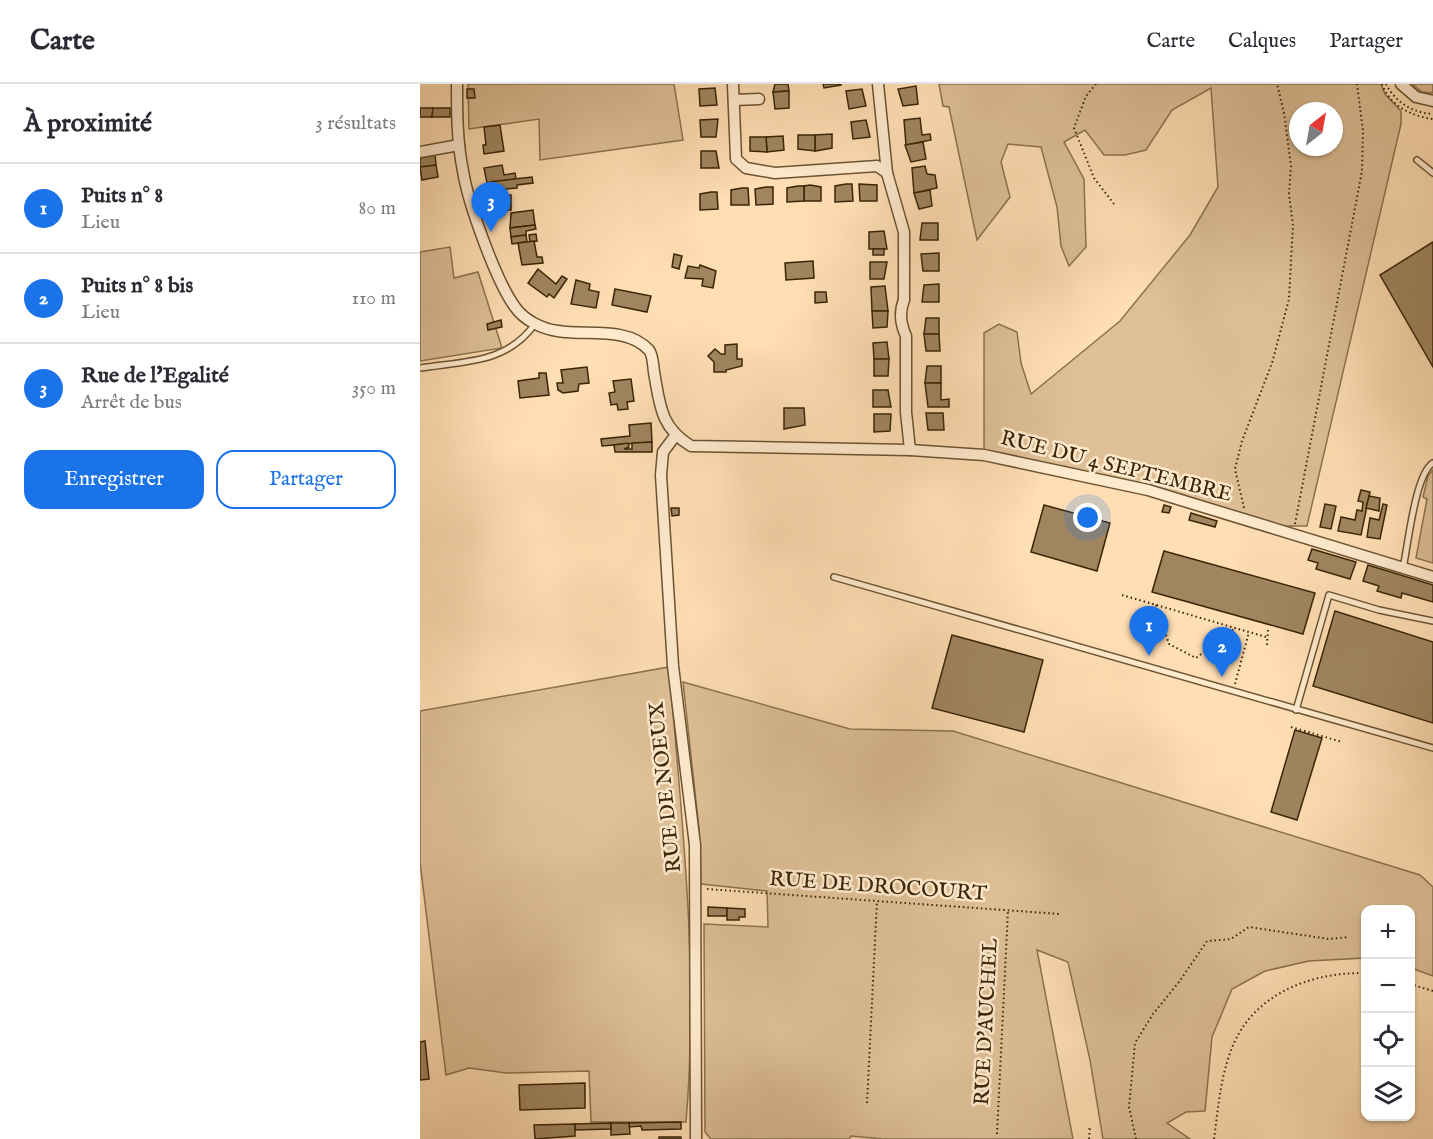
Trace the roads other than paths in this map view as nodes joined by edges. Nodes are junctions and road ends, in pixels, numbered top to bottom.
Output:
1 (457, 84) edge
2 (733, 84) edge
3 (878, 84) edge
4 (1401, 84) edge
5 (759, 99) dead end
6 (734, 100) junction
7 (1433, 101) edge
8 (459, 145) junction
9 (420, 152) edge
10 (1418, 160) dead end
11 (887, 173) junction
12 (1433, 173) edge
13 (535, 324) junction
14 (420, 368) edge
15 (675, 436) junction
16 (910, 450) junction
17 (1433, 463) edge
18 (1403, 568) junction
19 (834, 577) dead end
20 (1433, 577) edge
21 (1433, 621) edge
22 (1296, 710) junction
23 (1433, 748) edge
24 (696, 1139) edge

1 - 8 street
2 - 6 street
3 - 11 street
4 - 7 street
5 - 6 street
6 - 11 street
8 - 9 street
8 - 13 street
10 - 12 lane
11 - 16 street
13 - 14 lane
13 - 15 street
15 - 16 street, RUE DU 4 SEPTEMBRE
15 - 24 street, RUE DE NOEUX
16 - 18 street, RUE DU 4 SEPTEMBRE
17 - 18 lane
18 - 20 street, RUE DU 4 SEPTEMBRE
19 - 22 lane
21 - 22 lane
22 - 23 lane

